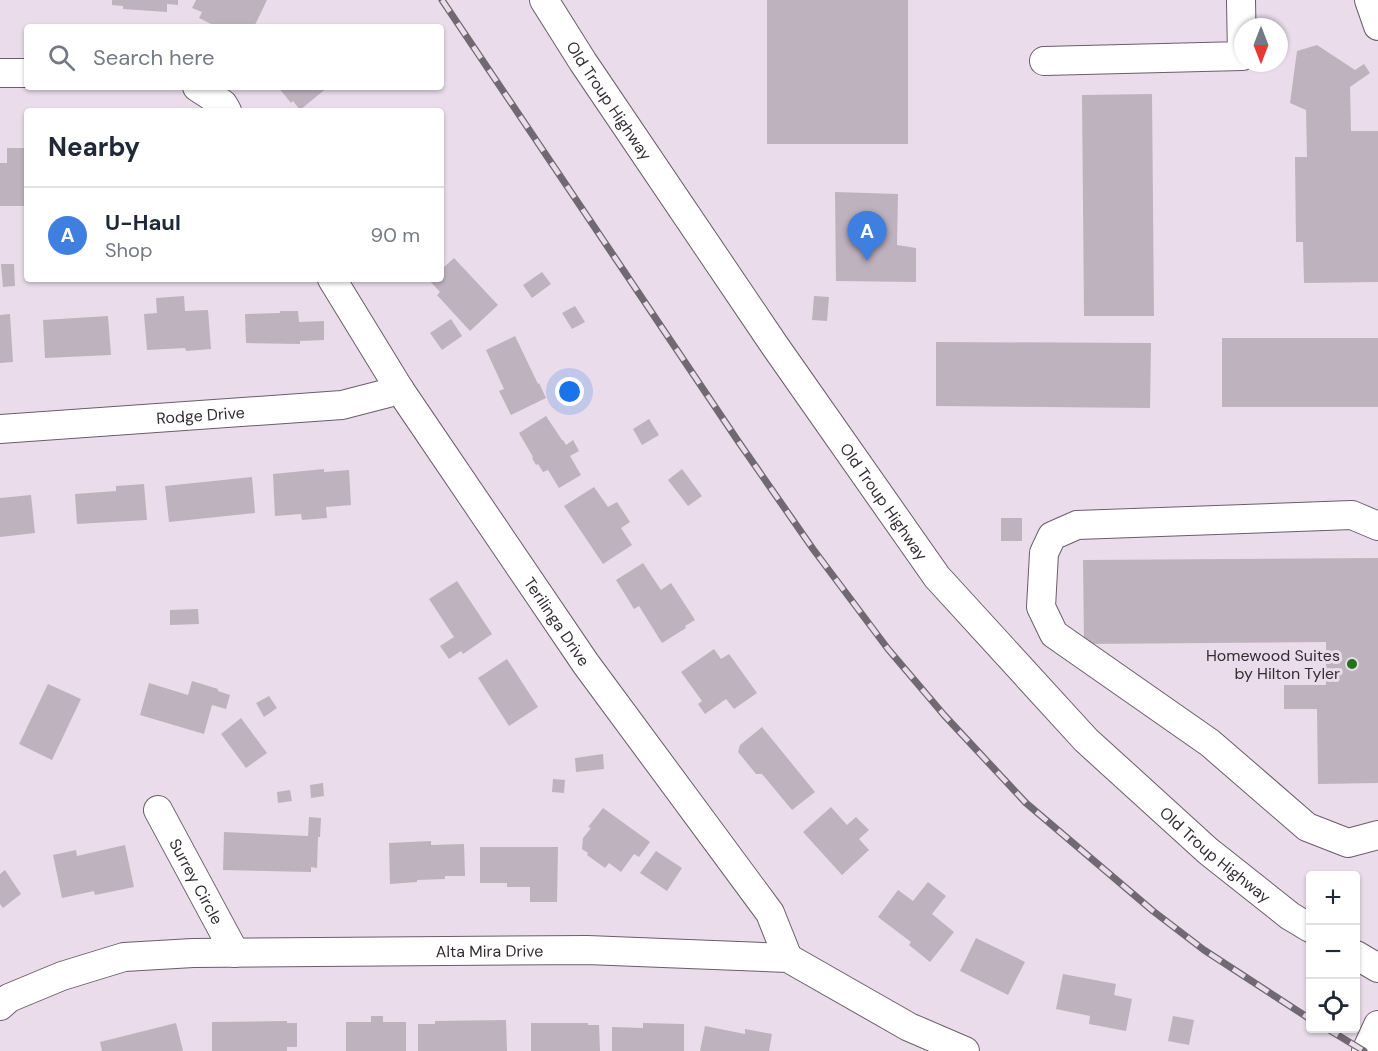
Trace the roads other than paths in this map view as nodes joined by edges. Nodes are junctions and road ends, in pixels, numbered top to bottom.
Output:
1 (544, 0) edge
2 (1241, 0) edge
3 (1369, 0) edge
4 (1378, 27) edge
5 (1044, 61) dead end
6 (0, 73) edge
7 (24, 73) edge
8 (202, 90) edge
9 (225, 108) edge
10 (334, 282) edge
11 (400, 390) junction
12 (0, 429) edge
13 (1378, 526) edge
14 (158, 810) dead end
15 (1378, 836) edge
16 (1306, 925) edge
17 (235, 953) junction
18 (1360, 957) edge
19 (788, 958) junction
20 (1378, 968) edge
21 (0, 1006) edge
22 (965, 1051) edge

1 - 16 street, Old Troup Highway
2 - 5 street
3 - 4 street
6 - 7 street
8 - 9 street
10 - 11 street, Terilinga Drive
11 - 12 street, Rodge Drive
11 - 19 street, Terilinga Drive
13 - 15 street
14 - 17 street, Surrey Circle
17 - 19 street, Alta Mira Drive
17 - 21 street, Alta Mira Drive
18 - 20 street
19 - 22 street, Alta Mira Drive

